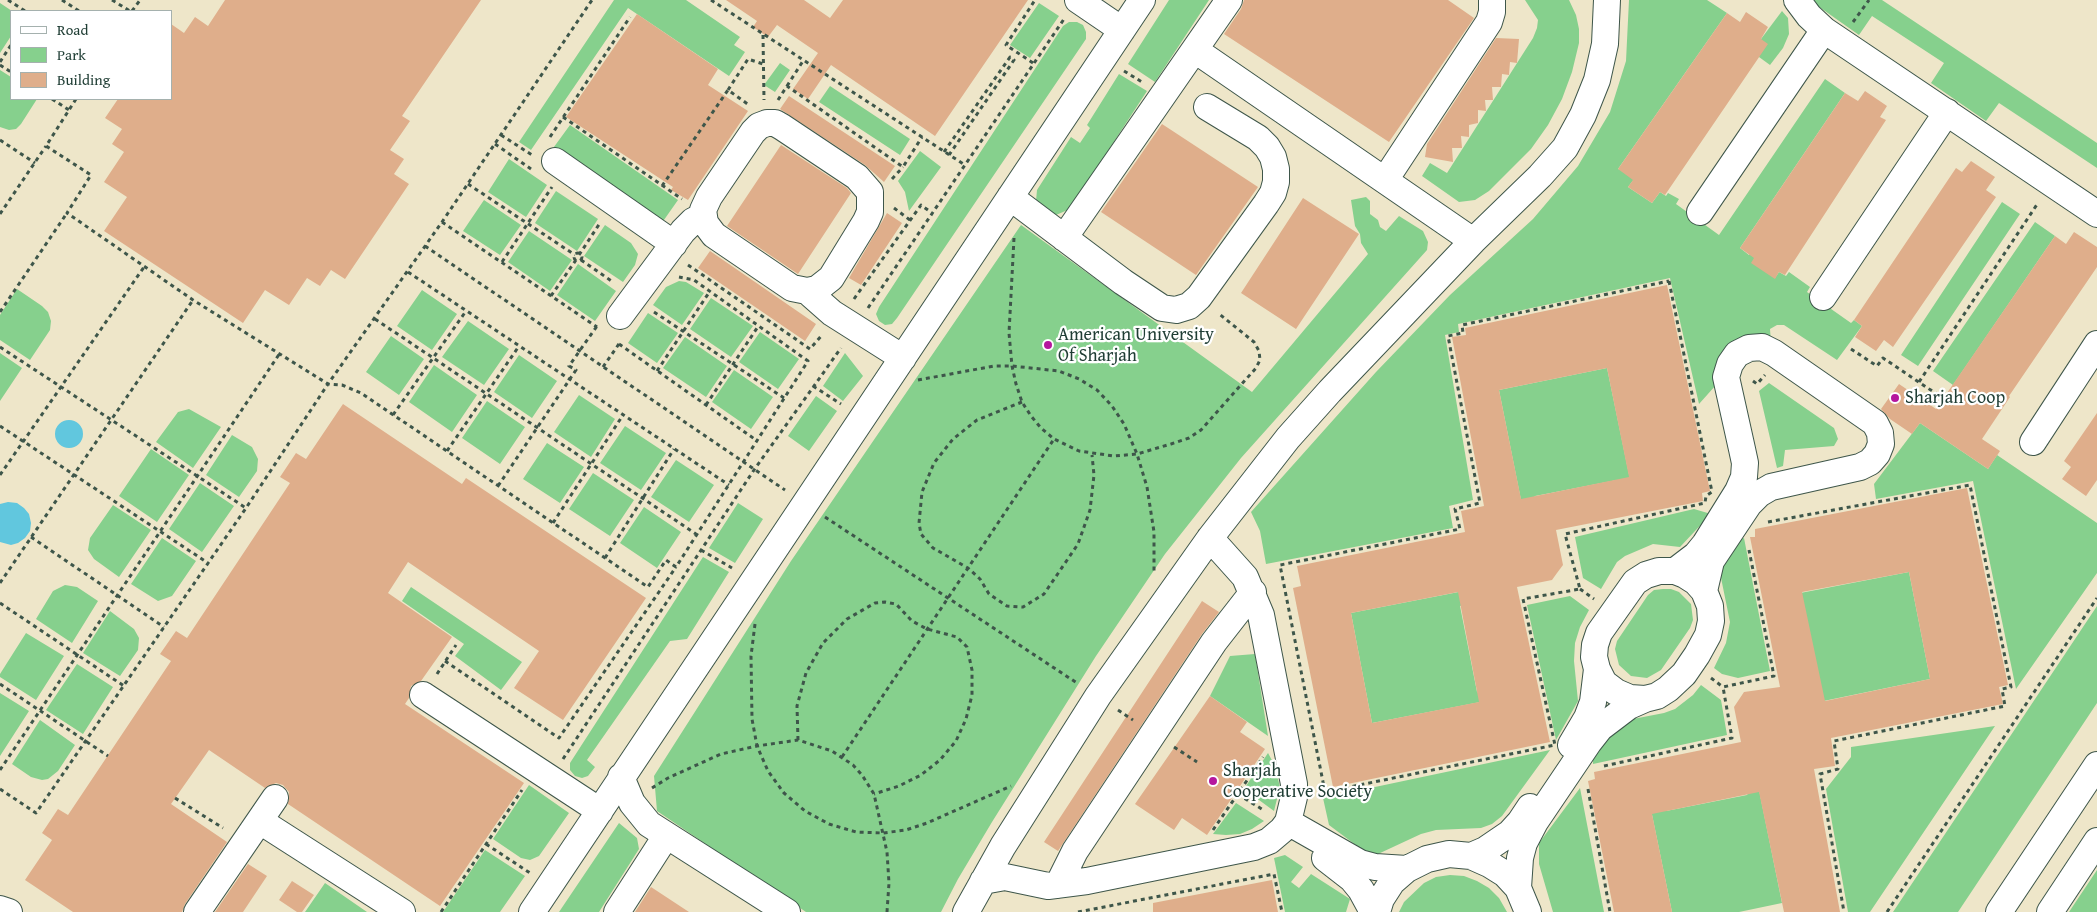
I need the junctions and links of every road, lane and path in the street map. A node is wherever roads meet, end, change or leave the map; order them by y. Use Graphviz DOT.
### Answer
graph roads {
  1 [pos="8,0"];
  2 [pos="62,0"];
  3 [pos="112,0"];
  4 [pos="140,0"];
  5 [pos="592,0"];
  6 [pos="711,0"];
  7 [pos="1035,0"];
  8 [pos="1142,0"];
  9 [pos="1229,0"];
  10 [pos="1492,0"];
  11 [pos="1797,0"];
  12 [pos="1605,2"];
  13 [pos="1072,8"];
  14 [pos="23,10"];
  15 [pos="77,10"];
  16 [pos="129,10"];
  17 [pos="132,10"];
  18 [pos="630,17"];
  19 [pos="1122,30"];
  20 [pos="1824,30"];
  21 [pos="763,35"];
  22 [pos="10,46"];
  23 [pos="1195,50"];
  24 [pos="1104,58"];
  25 [pos="803,61"];
  26 [pos="0,63"];
  27 [pos="1034,63"];
  28 [pos="763,64"];
  29 [pos="10,71"];
  30 [pos="787,86"];
  31 [pos="728,90"];
  32 [pos="1164,95"];
  33 [pos="54,100"];
  34 [pos="75,100"];
  35 [pos="1207,107"];
  36 [pos="69,110"];
  37 [pos="1947,112"];
  38 [pos="563,117"];
  39 [pos="766,120"];
  40 [pos="501,134"];
  41 [pos="922,137"];
  42 [pos="0,140"];
  43 [pos="495,144"];
  44 [pos="46,146"];
  45 [pos="944,152"];
  46 [pos="529,153"];
  47 [pos="949,155"];
  48 [pos="35,163"];
  49 [pos="965,165"];
  50 [pos="545,170"];
  51 [pos="1385,180"];
  52 [pos="468,184"];
  53 [pos="2051,184"];
  54 [pos="662,186"];
  55 [pos="1010,197"];
  56 [pos="1700,212"];
  57 [pos="66,213"];
  58 [pos="932,213"];
  59 [pos="0,214"];
  60 [pos="703,214"];
  61 [pos="2097,214"];
  62 [pos="604,219"];
  63 [pos="442,222"];
  64 [pos="528,223"];
  65 [pos="1014,236"];
  66 [pos="1064,238"];
  67 [pos="1473,241"];
  68 [pos="674,244"];
  69 [pos="425,246"];
  70 [pos="577,255"];
  71 [pos="576,260"];
  72 [pos="581,260"];
  73 [pos="502,262"];
  74 [pos="144,267"];
  75 [pos="408,272"];
  76 [pos="672,278"];
  77 [pos="615,284"];
  78 [pos="710,291"];
  79 [pos="807,291"];
  80 [pos="552,296"];
  81 [pos="1823,296"];
  82 [pos="1199,297"];
  83 [pos="193,300"];
  84 [pos="466,311"];
  85 [pos="0,312"];
  86 [pos="653,312"];
  87 [pos="375,319"];
  88 [pos="860,320"];
  89 [pos="611,325"];
  90 [pos="759,325"];
  91 [pos="825,330"];
  92 [pos="683,332"];
  93 [pos="619,344"];
  94 [pos="2097,344"];
  95 [pos="519,346"];
  96 [pos="0,347"];
  97 [pos="1851,350"];
  98 [pos="580,351"];
  99 [pos="280,353"];
  100 [pos="433,358"];
  101 [pos="903,358"];
  102 [pos="733,364"];
  103 [pos="1012,366"];
  104 [pos="603,367"];
  105 [pos="657,371"];
  106 [pos="569,379"];
  107 [pos="916,380"];
  108 [pos="1919,382"];
  109 [pos="328,384"];
  110 [pos="60,386"];
  111 [pos="813,386"];
  112 [pos="486,394"];
  113 [pos="784,398"];
  114 [pos="1022,402"];
  115 [pos="1950,403"];
  116 [pos="706,405"];
  117 [pos="623,415"];
  118 [pos="393,416"];
  119 [pos="863,418"];
  120 [pos="111,419"];
  121 [pos="0,426"];
  122 [pos="537,428"];
  123 [pos="1054,439"];
  124 [pos="756,440"];
  125 [pos="24,442"];
  126 [pos="2033,442"];
  127 [pos="674,449"];
  128 [pos="446,451"];
  129 [pos="1136,454"];
  130 [pos="1092,455"];
  131 [pos="742,462"];
  132 [pos="591,464"];
  133 [pos="754,470"];
  134 [pos="0,475"];
  135 [pos="74,475"];
  136 [pos="197,476"];
  137 [pos="728,485"];
  138 [pos="498,486"];
  139 [pos="1712,492"];
  140 [pos="642,499"];
  141 [pos="805,504"];
  142 [pos="246,508"];
  143 [pos="553,523"];
  144 [pos="1763,523"];
  145 [pos="160,531"];
  146 [pos="696,534"];
  147 [pos="31,537"];
  148 [pos="1210,538"];
  149 [pos="1749,546"];
  150 [pos="701,550"];
  151 [pos="605,558"];
  152 [pos="208,563"];
  153 [pos="676,567"];
  154 [pos="968,568"];
  155 [pos="1675,571"];
  156 [pos="1154,578"];
  157 [pos="754,581"];
  158 [pos="0,583"];
  159 [pos="1704,591"];
  160 [pos="1253,592"];
  161 [pos="117,595"];
  162 [pos="948,598"];
  163 [pos="2097,598"];
  164 [pos="0,603"];
  165 [pos="755,623"];
  166 [pos="1263,626"];
  167 [pos="164,627"];
  168 [pos="928,629"];
  169 [pos="1214,642"];
  170 [pos="456,645"];
  171 [pos="77,654"];
  172 [pos="446,661"];
  173 [pos="1597,669"];
  174 [pos="0,684"];
  175 [pos="124,686"];
  176 [pos="423,695"];
  177 [pos="1098,696"];
  178 [pos="1645,699"];
  179 [pos="40,711"];
  180 [pos="1283,727"];
  181 [pos="1154,734"];
  182 [pos="798,740"];
  183 [pos="85,742"];
  184 [pos="757,746"];
  185 [pos="108,756"];
  186 [pos="842,757"];
  187 [pos="562,762"];
  188 [pos="1197,762"];
  189 [pos="2097,765"];
  190 [pos="1603,766"];
  191 [pos="0,770"];
  192 [pos="621,777"];
  193 [pos="1586,780"];
  194 [pos="524,786"];
  195 [pos="1012,786"];
  196 [pos="0,789"];
  197 [pos="1231,790"];
  198 [pos="874,794"];
  199 [pos="1238,794"];
  200 [pos="175,798"];
  201 [pos="275,798"];
  202 [pos="600,811"];
  203 [pos="260,821"];
  204 [pos="1283,828"];
  205 [pos="883,834"];
  206 [pos="666,836"];
  207 [pos="1087,836"];
  208 [pos="2097,841"];
  209 [pos="245,842"];
  210 [pos="486,844"];
  211 [pos="1471,856"];
  212 [pos="1194,860"];
  213 [pos="1407,869"];
  214 [pos="983,881"];
  215 [pos="1087,881"];
  216 [pos="1058,885"];
  217 [pos="550,886"];
  218 [pos="1518,888"];
  219 [pos="0,909"];
  220 [pos="8,912"];
  221 [pos="197,912"];
  222 [pos="402,912"];
  223 [pos="441,912"];
  224 [pos="532,912"];
  225 [pos="617,912"];
  226 [pos="787,912"];
  227 [pos="887,912"];
  228 [pos="966,912"];
  229 [pos="1078,912"];
  230 [pos="1282,912"];
  231 [pos="1373,912"];
  232 [pos="1377,912"];
  233 [pos="1528,912"];
  234 [pos="1610,912"];
  235 [pos="1844,912"];
  236 [pos="1887,912"];
  237 [pos="1999,912"];
  238 [pos="2050,912"];
  1 -- 14 [label="path"];
  2 -- 15 [label="path"];
  3 -- 16 [label="path"];
  4 -- 17 [label="path"];
  5 -- 40 [label="path"];
  6 -- 21 [label="path"];
  7 -- 27 [label="path"];
  8 -- 19 [label="street"];
  9 -- 23 [label="street"];
  10 -- 51 [label="street"];
  11 -- 20 [label="street"];
  12 -- 67 [label="street"];
  13 -- 19 [label="street"];
  13 -- 27 [label="path"];
  18 -- 38 [label="path"];
  19 -- 24 [label="street"];
  20 -- 37 [label="street"];
  20 -- 56 [label="street"];
  21 -- 25 [label="path"];
  21 -- 28 [label="path"];
  22 -- 26 [label="path"];
  23 -- 32 [label="street"];
  23 -- 51 [label="street"];
  24 -- 32 [label="path"];
  24 -- 55 [label="street"];
  25 -- 30 [label="path"];
  25 -- 41 [label="path"];
  26 -- 29 [label="path"];
  27 -- 49 [label="path"];
  28 -- 31 [label="path"];
  28 -- 39 [label="path"];
  30 -- 39 [label="path"];
  30 -- 41 [label="path"];
  31 -- 39 [label="path"];
  31 -- 54 [label="path"];
  32 -- 66 [label="street"];
  33 -- 36 [label="path"];
  34 -- 36 [label="path"];
  35 -- 82 [label="street"];
  36 -- 44 [label="path"];
  37 -- 53 [label="street"];
  37 -- 81 [label="street"];
  38 -- 50 [label="path"];
  38 -- 54 [label="path"];
  39 -- 60 [label="street"];
  39 -- 79 [label="street"];
  40 -- 43 [label="path"];
  40 -- 46 [label="path"];
  41 -- 45 [label="path"];
  42 -- 48 [label="path"];
  43 -- 50 [label="path"];
  43 -- 52 [label="path"];
  44 -- 48 [label="path"];
  44 -- 57 [label="path"];
  45 -- 47 [label="path"];
  45 -- 47 [label="path"];
  47 -- 49 [label="path"];
  48 -- 59 [label="path"];
  49 -- 58 [label="path"];
  50 -- 64 [label="path"];
  50 -- 68 [label="street"];
  51 -- 67 [label="street"];
  52 -- 63 [label="path"];
  52 -- 64 [label="path"];
  53 -- 61 [label="street"];
  53 -- 108 [label="path"];
  54 -- 60 [label="path"];
  55 -- 66 [label="street"];
  55 -- 101 [label="street"];
  57 -- 74 [label="path"];
  57 -- 85 [label="path"];
  58 -- 88 [label="path"];
  58 -- 88 [label="path"];
  60 -- 68 [label="street"];
  60 -- 79 [label="street"];
  62 -- 70 [label="path"];
  63 -- 69 [label="path"];
  63 -- 73 [label="path"];
  64 -- 70 [label="path"];
  64 -- 73 [label="path"];
  65 -- 103 [label="path"];
  66 -- 82 [label="street"];
  67 -- 148 [label="street"];
  68 -- 89 [label="street"];
  68 -- 91 [label="path"];
  69 -- 75 [label="path"];
  69 -- 98 [label="path"];
  70 -- 71 [label="path"];
  70 -- 72 [label="path"];
  71 -- 72 [label="path"];
  71 -- 80 [label="path"];
  72 -- 77 [label="path"];
  73 -- 80 [label="path"];
  74 -- 83 [label="path"];
  74 -- 110 [label="path"];
  75 -- 84 [label="path"];
  75 -- 87 [label="path"];
  76 -- 78 [label="path"];
  78 -- 90 [label="path"];
  78 -- 92 [label="path"];
  79 -- 88 [label="street"];
  80 -- 89 [label="path"];
  82 -- 129 [label="path"];
  83 -- 99 [label="path"];
  83 -- 120 [label="path"];
  84 -- 95 [label="path"];
  84 -- 100 [label="path"];
  86 -- 92 [label="path"];
  87 -- 100 [label="path"];
  87 -- 109 [label="path"];
  88 -- 101 [label="street"];
  88 -- 111 [label="path"];
  89 -- 93 [label="path"];
  89 -- 98 [label="path"];
  90 -- 102 [label="path"];
  90 -- 113 [label="path"];
  92 -- 102 [label="path"];
  92 -- 105 [label="path"];
  93 -- 104 [label="path"];
  93 -- 105 [label="path"];
  94 -- 126 [label="street"];
  95 -- 106 [label="path"];
  95 -- 112 [label="path"];
  96 -- 110 [label="path"];
  97 -- 108 [label="path"];
  98 -- 104 [label="path"];
  98 -- 106 [label="path"];
  99 -- 109 [label="path"];
  99 -- 136 [label="path"];
  100 -- 112 [label="path"];
  100 -- 118 [label="path"];
  101 -- 119 [label="street"];
  102 -- 113 [label="path"];
  102 -- 116 [label="path"];
  103 -- 107 [label="path"];
  103 -- 114 [label="path"];
  103 -- 129 [label="path"];
  104 -- 131 [label="path"];
  105 -- 116 [label="path"];
  106 -- 117 [label="path"];
  106 -- 122 [label="path"];
  108 -- 115 [label="path"];
  109 -- 118 [label="path"];
  109 -- 142 [label="path"];
  110 -- 120 [label="path"];
  110 -- 125 [label="path"];
  111 -- 119 [label="path"];
  111 -- 133 [label="path"];
  112 -- 122 [label="path"];
  112 -- 128 [label="path"];
  113 -- 124 [label="path"];
  114 -- 123 [label="path"];
  114 -- 154 [label="path"];
  116 -- 124 [label="path"];
  117 -- 127 [label="path"];
  117 -- 132 [label="path"];
  118 -- 128 [label="path"];
  119 -- 141 [label="street"];
  120 -- 135 [label="path"];
  120 -- 136 [label="path"];
  121 -- 125 [label="path"];
  122 -- 132 [label="path"];
  122 -- 138 [label="path"];
  123 -- 130 [label="path"];
  123 -- 154 [label="path"];
  124 -- 131 [label="path"];
  125 -- 134 [label="path"];
  125 -- 135 [label="path"];
  127 -- 137 [label="path"];
  127 -- 140 [label="path"];
  128 -- 138 [label="path"];
  129 -- 130 [label="path"];
  129 -- 156 [label="path"];
  130 -- 154 [label="path"];
  131 -- 133 [label="path"];
  131 -- 137 [label="path"];
  132 -- 140 [label="path"];
  132 -- 143 [label="path"];
  133 -- 141 [label="path"];
  133 -- 150 [label="path"];
  135 -- 145 [label="path"];
  135 -- 147 [label="path"];
  136 -- 142 [label="path"];
  136 -- 145 [label="path"];
  137 -- 146 [label="path"];
  138 -- 143 [label="path"];
  139 -- 139 [label="path"];
  140 -- 146 [label="path"];
  140 -- 151 [label="path"];
  141 -- 157 [label="street"];
  141 -- 162 [label="path"];
  142 -- 152 [label="path"];
  143 -- 151 [label="path"];
  144 -- 235 [label="path"];
  145 -- 152 [label="path"];
  145 -- 161 [label="path"];
  146 -- 153 [label="path"];
  147 -- 158 [label="path"];
  147 -- 161 [label="path"];
  148 -- 160 [label="street"];
  148 -- 177 [label="street"];
  149 -- 190 [label="path"];
  150 -- 157 [label="path"];
  150 -- 187 [label="path"];
  151 -- 153 [label="path"];
  152 -- 167 [label="path"];
  153 -- 172 [label="path"];
  154 -- 162 [label="path"];
  155 -- 159 [label="street"];
  155 -- 159 [label="street"];
  155 -- 173 [label="street"];
  157 -- 192 [label="street"];
  159 -- 178 [label="street"];
  160 -- 166 [label="street"];
  160 -- 169 [label="street"];
  161 -- 167 [label="path"];
  161 -- 171 [label="path"];
  162 -- 168 [label="path"];
  162 -- 177 [label="path"];
  163 -- 236 [label="path"];
  164 -- 171 [label="path"];
  165 -- 184 [label="path"];
  166 -- 169 [label="street"];
  166 -- 180 [label="street"];
  167 -- 175 [label="path"];
  168 -- 182 [label="path"];
  168 -- 186 [label="path"];
  168 -- 198 [label="path"];
  169 -- 181 [label="street"];
  170 -- 172 [label="path"];
  171 -- 175 [label="path"];
  171 -- 179 [label="path"];
  172 -- 176 [label="path"];
  173 -- 178 [label="street"];
  173 -- 211 [label="street"];
  174 -- 179 [label="path"];
  175 -- 183 [label="path"];
  176 -- 202 [label="street"];
  177 -- 181 [label="path"];
  177 -- 214 [label="street"];
  178 -- 218 [label="street"];
  179 -- 183 [label="path"];
  179 -- 191 [label="path"];
  180 -- 199 [label="path"];
  180 -- 204 [label="street"];
  181 -- 188 [label="path"];
  181 -- 207 [label="street"];
  182 -- 184 [label="path"];
  182 -- 186 [label="path"];
  183 -- 185 [label="path"];
  183 -- 196 [label="path"];
  184 -- 205 [label="path"];
  186 -- 198 [label="path"];
  189 -- 237 [label="street"];
  192 -- 202 [label="street"];
  192 -- 206 [label="street"];
  193 -- 234 [label="path"];
  194 -- 210 [label="path"];
  195 -- 205 [label="path"];
  197 -- 199 [label="path"];
  198 -- 205 [label="path"];
  199 -- 204 [label="path"];
  199 -- 212 [label="path"];
  200 -- 209 [label="path"];
  201 -- 203 [label="street"];
  202 -- 217 [label="street"];
  203 -- 209 [label="street"];
  203 -- 222 [label="street"];
  204 -- 212 [label="street"];
  204 -- 213 [label="street"];
  204 -- 231 [label="street"];
  205 -- 227 [label="path"];
  206 -- 225 [label="street"];
  206 -- 226 [label="street"];
  207 -- 215 [label="street"];
  207 -- 216 [label="street"];
  208 -- 238 [label="street"];
  209 -- 221 [label="street"];
  210 -- 217 [label="path"];
  210 -- 223 [label="path"];
  211 -- 213 [label="street"];
  211 -- 218 [label="street"];
  212 -- 215 [label="street"];
  213 -- 232 [label="street"];
  214 -- 216 [label="street"];
  214 -- 228 [label="street"];
  215 -- 216 [label="street"];
  217 -- 224 [label="street"];
  218 -- 233 [label="street"];
  219 -- 220 [label="street"];
  229 -- 230 [label="path"];
}
